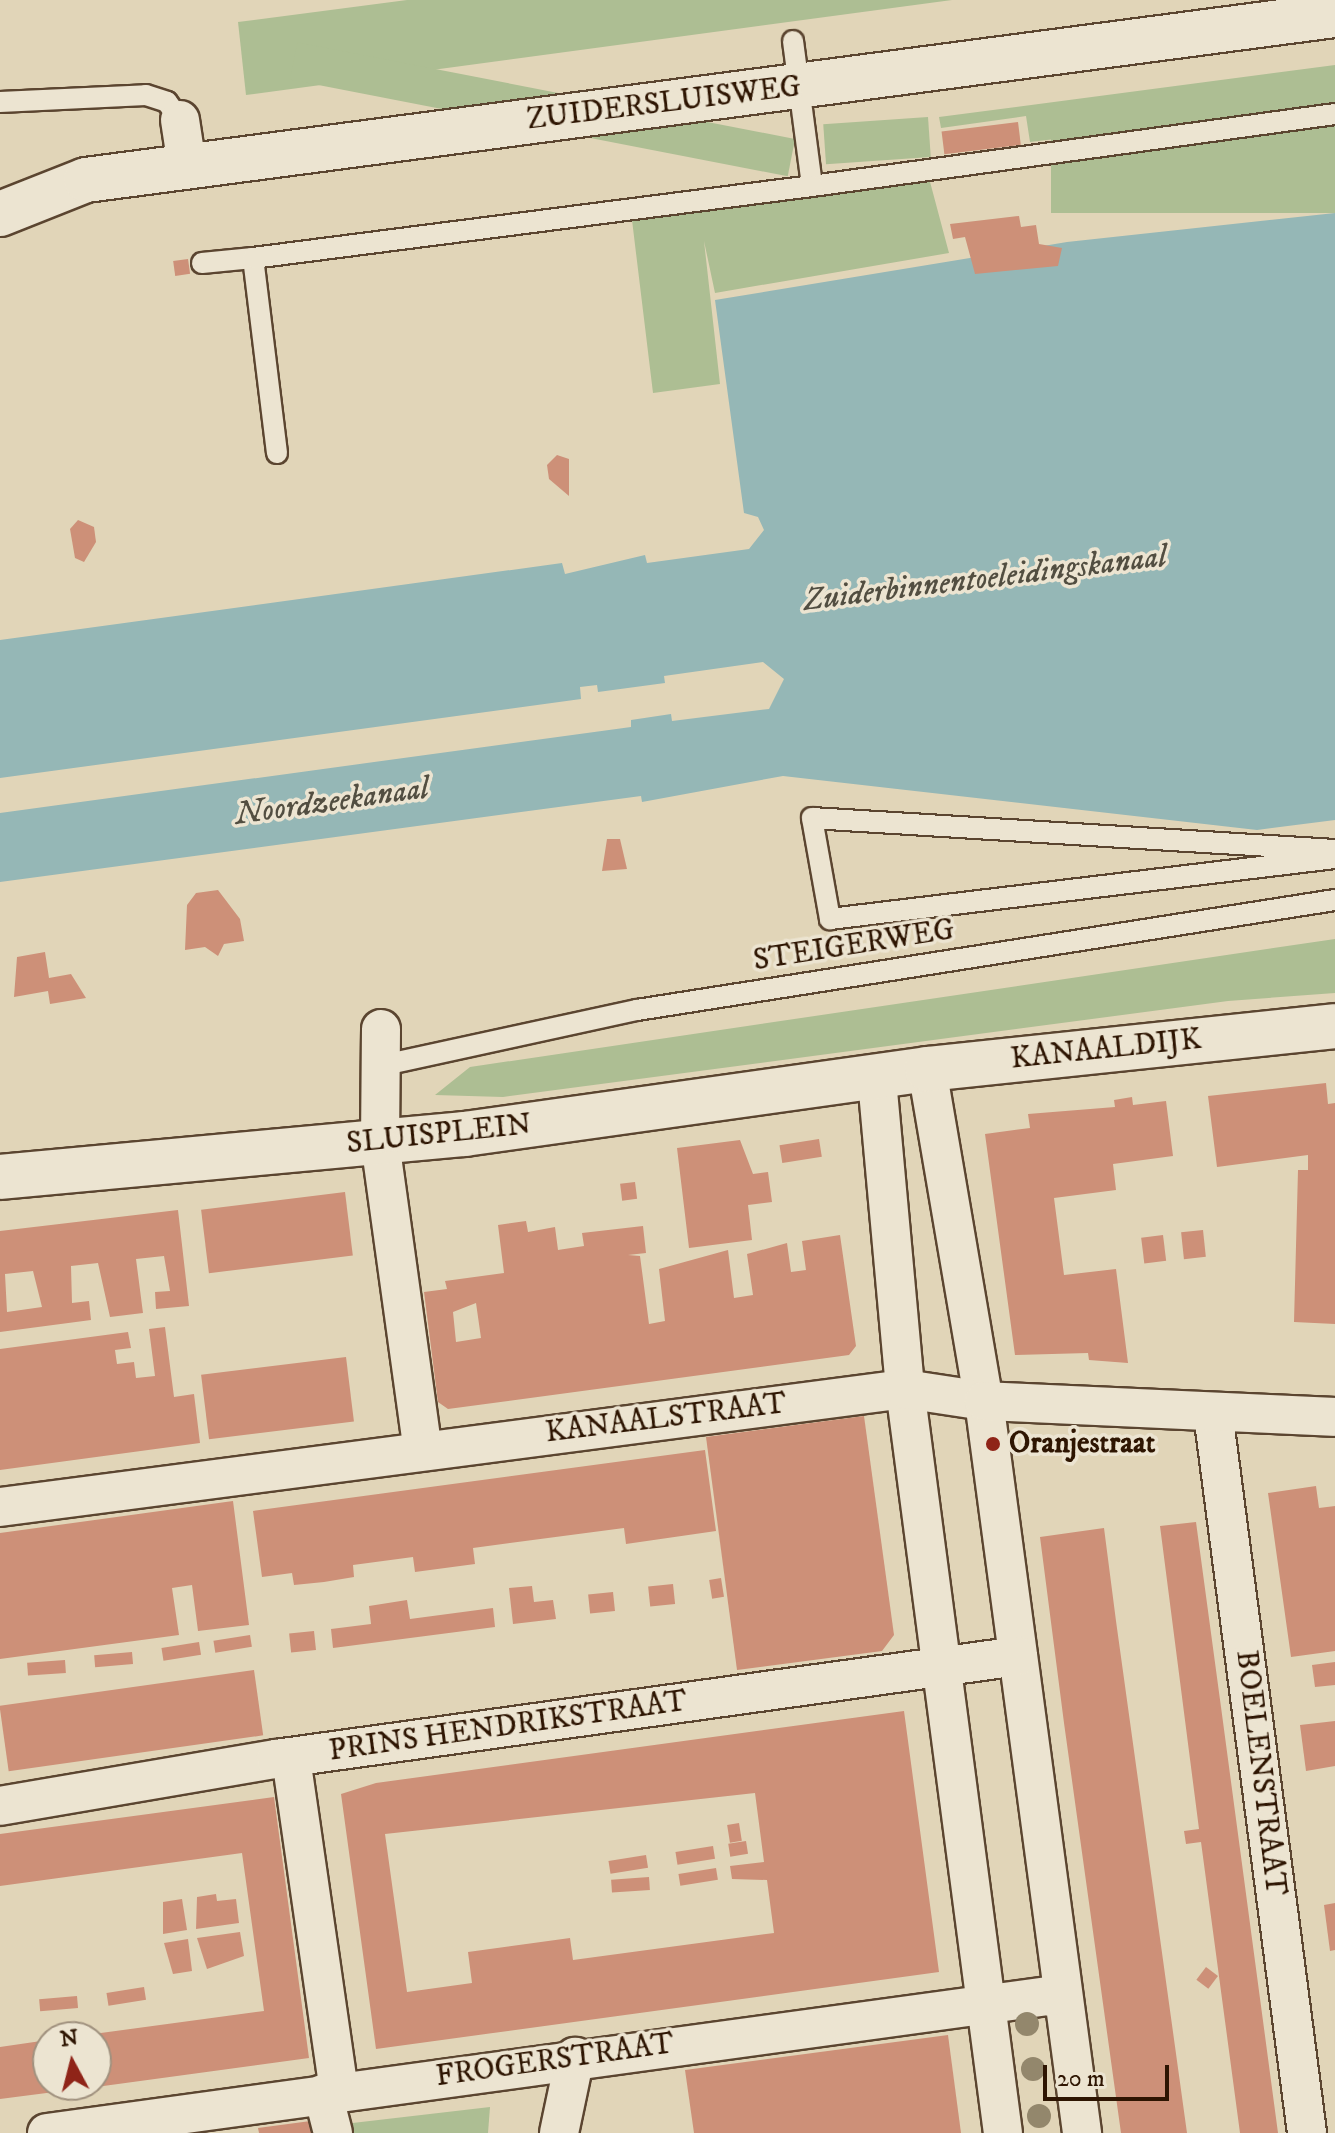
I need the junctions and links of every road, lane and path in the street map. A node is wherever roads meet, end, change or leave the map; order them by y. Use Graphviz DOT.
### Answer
graph roads {
  1 [pos="1335,15"];
  2 [pos="793,41"];
  3 [pos="799,88"];
  4 [pos="0,102"];
  5 [pos="1335,114"];
  6 [pos="180,120"];
  7 [pos="187,166"];
  8 [pos="812,186"];
  9 [pos="0,214"];
  10 [pos="253,258"];
  11 [pos="202,263"];
  12 [pos="277,453"];
  13 [pos="1335,850"];
  14 [pos="1335,858"];
  15 [pos="1335,900"];
  16 [pos="1335,1026"];
  17 [pos="383,1047"];
  18 [pos="927,1069"];
  19 [pos="877,1080"];
  20 [pos="380,1142"];
  21 [pos="0,1177"];
  22 [pos="905,1389"];
  23 [pos="984,1401"];
  24 [pos="1213,1413"];
  25 [pos="1335,1417"];
  26 [pos="423,1450"];
  27 [pos="0,1507"];
  28 [pos="1018,1656"];
  29 [pos="941,1666"];
  30 [pos="291,1758"];
  31 [pos="0,1806"];
  32 [pos="1063,1994"];
  33 [pos="985,2004"];
  34 [pos="575,2057"];
  35 [pos="331,2093"];
  36 [pos="47,2133"];
  37 [pos="333,2133"];
  38 [pos="559,2133"];
  39 [pos="1003,2133"];
  40 [pos="1082,2133"];
  41 [pos="1307,2133"];
  1 -- 3 [label="street, ZUIDERSLUISWEG"];
  2 -- 3 [label="lane"];
  3 -- 7 [label="street, ZUIDERSLUISWEG"];
  3 -- 8 [label="lane"];
  4 -- 6 [label="lane"];
  5 -- 8 [label="lane"];
  6 -- 7 [label="street"];
  7 -- 9 [label="street, ZUIDERSLUISWEG"];
  8 -- 10 [label="lane"];
  10 -- 11 [label="lane"];
  10 -- 12 [label="lane"];
  13 -- 14 [label="lane"];
  15 -- 17 [label="lane, STEIGERWEG"];
  16 -- 18 [label="street, KANAALDIJK"];
  17 -- 20 [label="street"];
  18 -- 19 [label="street, KANAALDIJK"];
  18 -- 23 [label="street"];
  19 -- 20 [label="street, SLUISPLEIN"];
  19 -- 22 [label="street"];
  20 -- 21 [label="street, SLUISPLEIN"];
  20 -- 26 [label="street"];
  22 -- 23 [label="street, KANAALSTRAAT"];
  22 -- 26 [label="street, KANAALSTRAAT"];
  22 -- 29 [label="street"];
  23 -- 24 [label="street, KANAALSTRAAT"];
  23 -- 28 [label="street"];
  24 -- 25 [label="street, KANAALSTRAAT"];
  24 -- 41 [label="street, BOELENSTRAAT"];
  26 -- 27 [label="street, KANAALSTRAAT"];
  28 -- 29 [label="street, PRINS HENDRIKSTRAAT"];
  28 -- 32 [label="street"];
  29 -- 30 [label="street, PRINS HENDRIKSTRAAT"];
  29 -- 33 [label="street"];
  30 -- 31 [label="street, PRINS HENDRIKSTRAAT"];
  30 -- 35 [label="street"];
  32 -- 33 [label="street, FROGERSTRAAT"];
  32 -- 40 [label="street"];
  33 -- 34 [label="street, FROGERSTRAAT"];
  33 -- 39 [label="street"];
  34 -- 35 [label="street, FROGERSTRAAT"];
  34 -- 38 [label="street"];
  35 -- 36 [label="street, FROGERSTRAAT"];
  35 -- 37 [label="street"];
}
